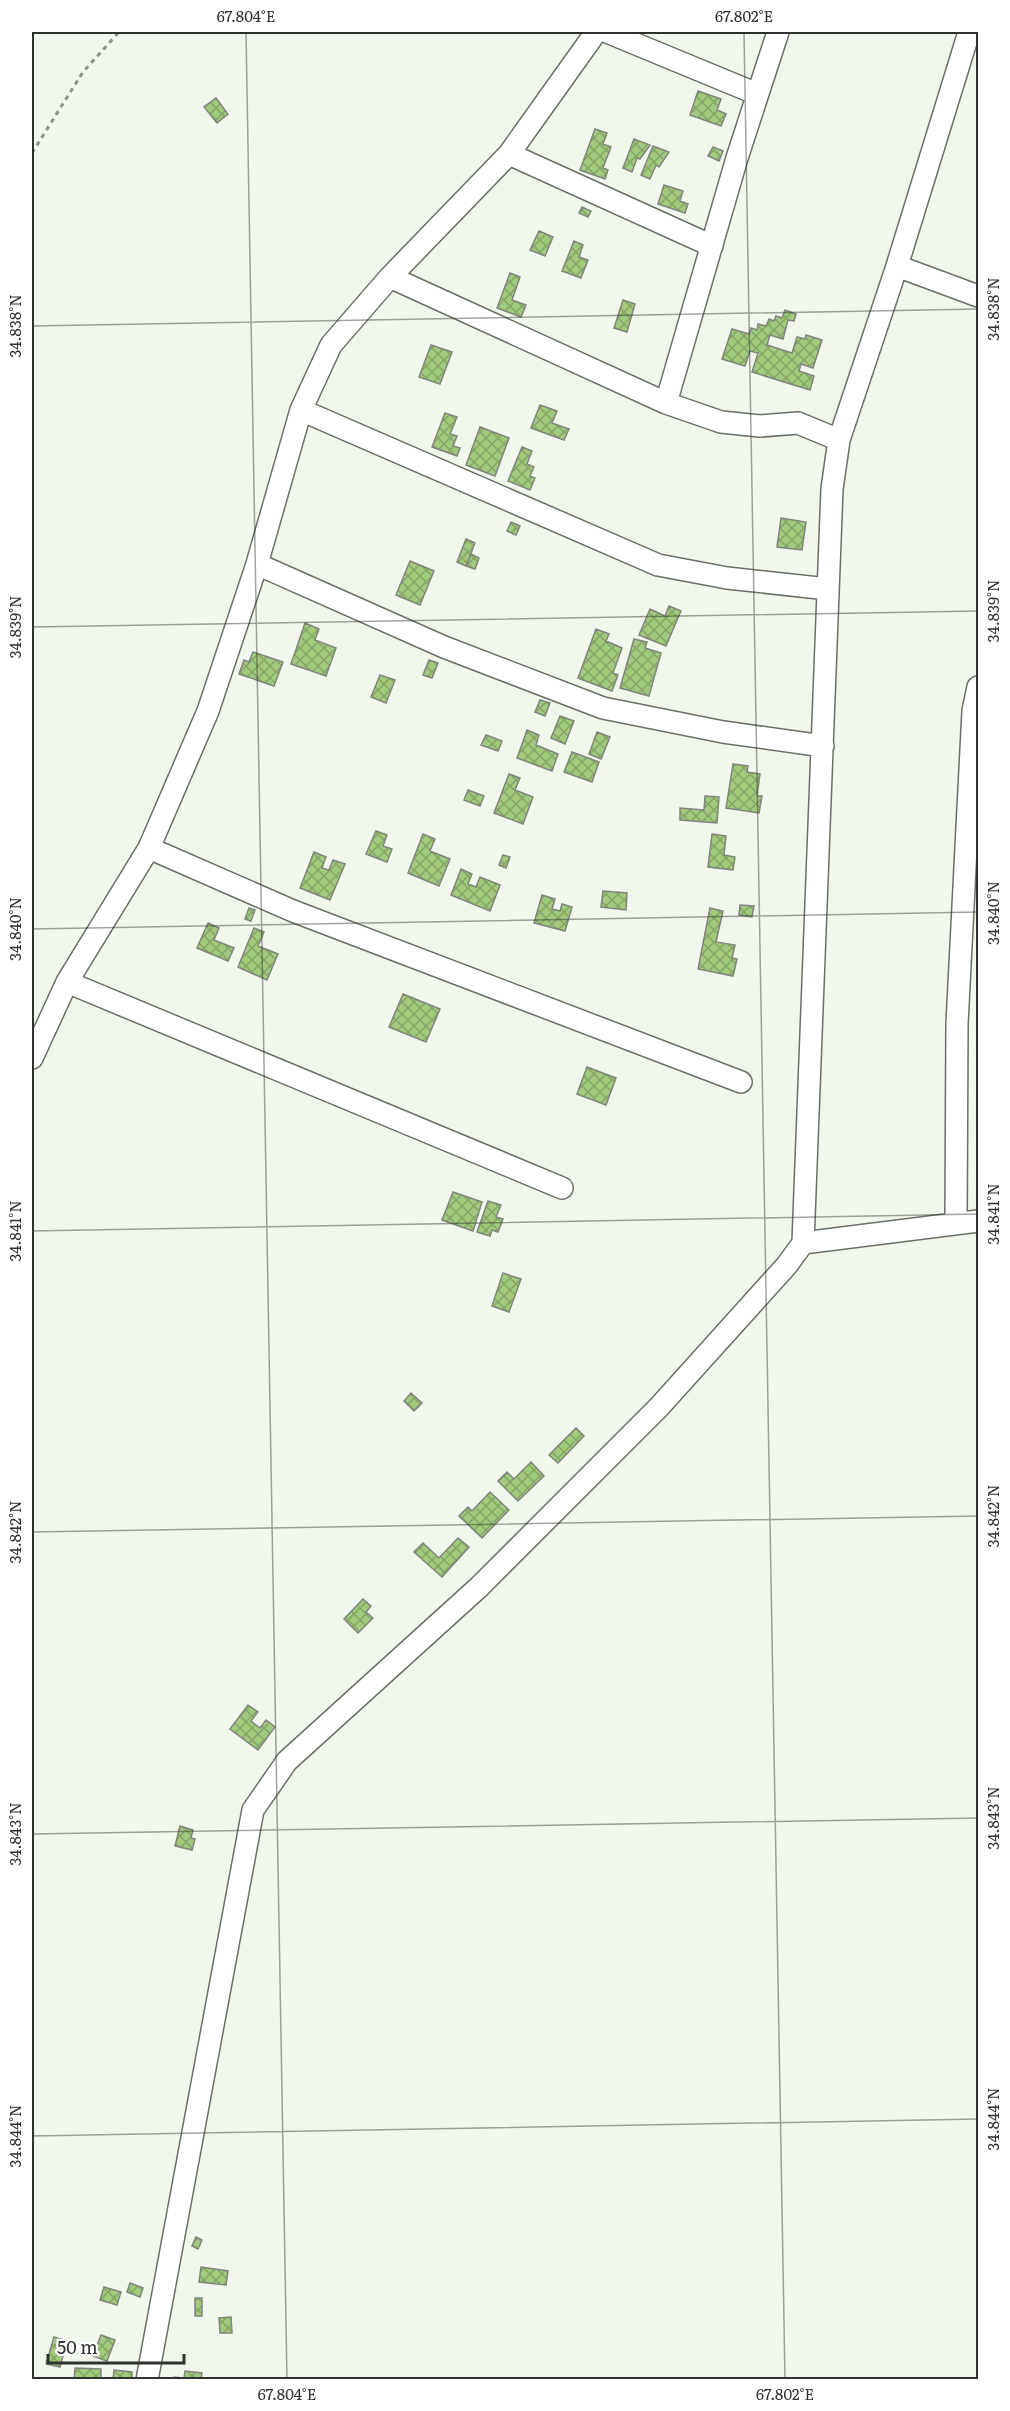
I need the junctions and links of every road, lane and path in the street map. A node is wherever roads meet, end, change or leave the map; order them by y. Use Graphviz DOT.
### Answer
graph roads {
  1 [pos="119,32"];
  2 [pos="596,32"];
  3 [pos="607,32"];
  4 [pos="778,32"];
  5 [pos="969,32"];
  6 [pos="757,94"];
  7 [pos="32,153"];
  8 [pos="509,154"];
  9 [pos="712,246"];
  10 [pos="897,266"];
  11 [pos="390,278"];
  12 [pos="978,296"];
  13 [pos="666,403"];
  14 [pos="300,410"];
  15 [pos="839,440"];
  16 [pos="257,564"];
  17 [pos="828,589"];
  18 [pos="978,687"];
  19 [pos="824,746"];
  20 [pos="149,848"];
  21 [pos="67,982"];
  22 [pos="32,1058"];
  23 [pos="741,1082"];
  24 [pos="562,1188"];
  25 [pos="956,1221"];
  26 [pos="978,1221"];
  27 [pos="803,1243"];
  28 [pos="147,2379"];
  1 -- 7 [label="path"];
  2 -- 8 [label="street"];
  3 -- 6 [label="street"];
  4 -- 6 [label="street"];
  5 -- 10 [label="street"];
  6 -- 9 [label="street"];
  8 -- 9 [label="street"];
  8 -- 11 [label="street"];
  9 -- 13 [label="street"];
  10 -- 12 [label="street"];
  10 -- 15 [label="street"];
  11 -- 13 [label="street"];
  11 -- 14 [label="street"];
  13 -- 15 [label="street"];
  14 -- 16 [label="street"];
  14 -- 17 [label="street"];
  15 -- 17 [label="street"];
  16 -- 19 [label="street"];
  16 -- 20 [label="street"];
  17 -- 19 [label="street"];
  18 -- 25 [label="street"];
  19 -- 27 [label="street"];
  20 -- 21 [label="street"];
  20 -- 23 [label="street"];
  21 -- 22 [label="street"];
  21 -- 24 [label="street"];
  25 -- 26 [label="street"];
  25 -- 27 [label="street"];
  27 -- 28 [label="street"];
}
